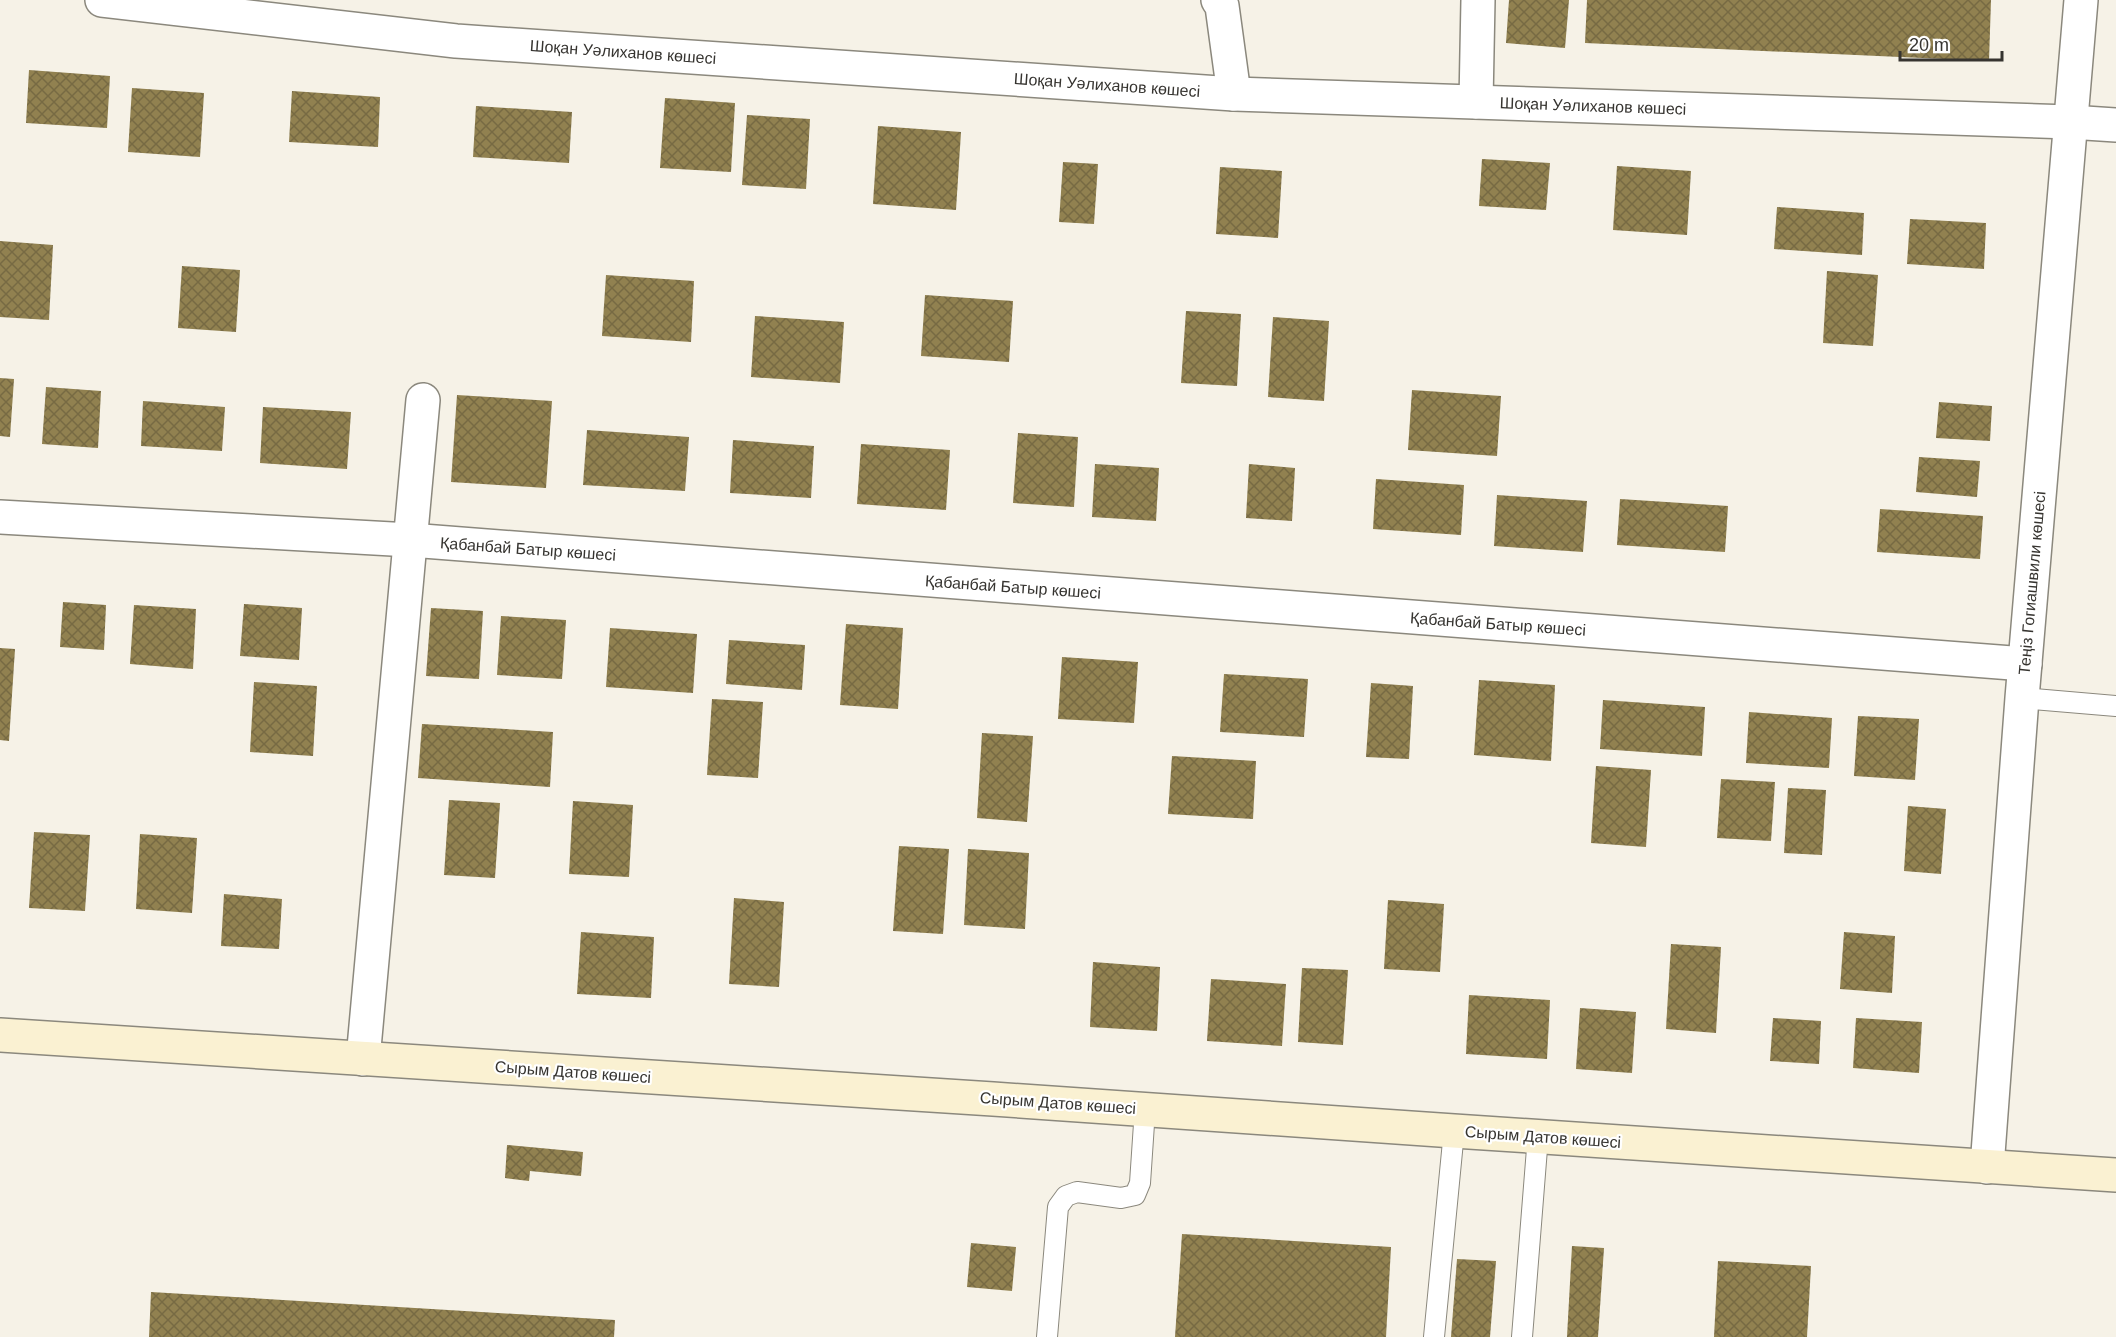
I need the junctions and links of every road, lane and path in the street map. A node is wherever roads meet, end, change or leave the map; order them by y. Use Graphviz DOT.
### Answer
graph roads {
  1 [pos="102,0"];
  2 [pos="1218,0"];
  3 [pos="1478,0"];
  4 [pos="2081,0"];
  5 [pos="1234,94"];
  6 [pos="1476,102"];
  7 [pos="2070,122"];
  8 [pos="2116,125"];
  9 [pos="423,400"];
  10 [pos="0,517"];
  11 [pos="410,540"];
  12 [pos="2025,664"];
  13 [pos="2022,698"];
  14 [pos="2116,706"];
  15 [pos="0,1035"];
  16 [pos="363,1059"];
  17 [pos="1145,1109"];
  18 [pos="1454,1131"];
  19 [pos="1538,1136"];
  20 [pos="1987,1167"];
  21 [pos="2116,1174"];
  22 [pos="1047,1337"];
  23 [pos="1434,1337"];
  24 [pos="1522,1337"];
  1 -- 5 [label="street, Шоқан Уәлиханов көшесі"];
  2 -- 5 [label="street"];
  3 -- 6 [label="street"];
  4 -- 7 [label="street, Теңіз Гогиашвили көшесі"];
  5 -- 6 [label="street, Шоқан Уәлиханов көшесі"];
  6 -- 7 [label="street, Шоқан Уәлиханов көшесі"];
  7 -- 8 [label="street, Шоқан Уәлиханов көшесі"];
  7 -- 12 [label="street, Теңіз Гогиашвили көшесі"];
  9 -- 11 [label="street"];
  10 -- 11 [label="street, Қабанбай Батыр көшесі"];
  11 -- 12 [label="street, Қабанбай Батыр көшесі"];
  11 -- 16 [label="street"];
  12 -- 13 [label="street, Теңіз Гогиашвили көшесі"];
  13 -- 14 [label="lane"];
  13 -- 20 [label="street, Теңіз Гогиашвили көшесі"];
  15 -- 16 [label="main road, Сырым Датов көшесі"];
  16 -- 17 [label="main road, Сырым Датов көшесі"];
  17 -- 18 [label="main road, Сырым Датов көшесі"];
  17 -- 22 [label="lane"];
  18 -- 19 [label="main road, Сырым Датов көшесі"];
  18 -- 23 [label="lane"];
  19 -- 20 [label="main road, Сырым Датов көшесі"];
  19 -- 24 [label="lane"];
  20 -- 21 [label="main road, Сырым Датов көшесі"];
}
